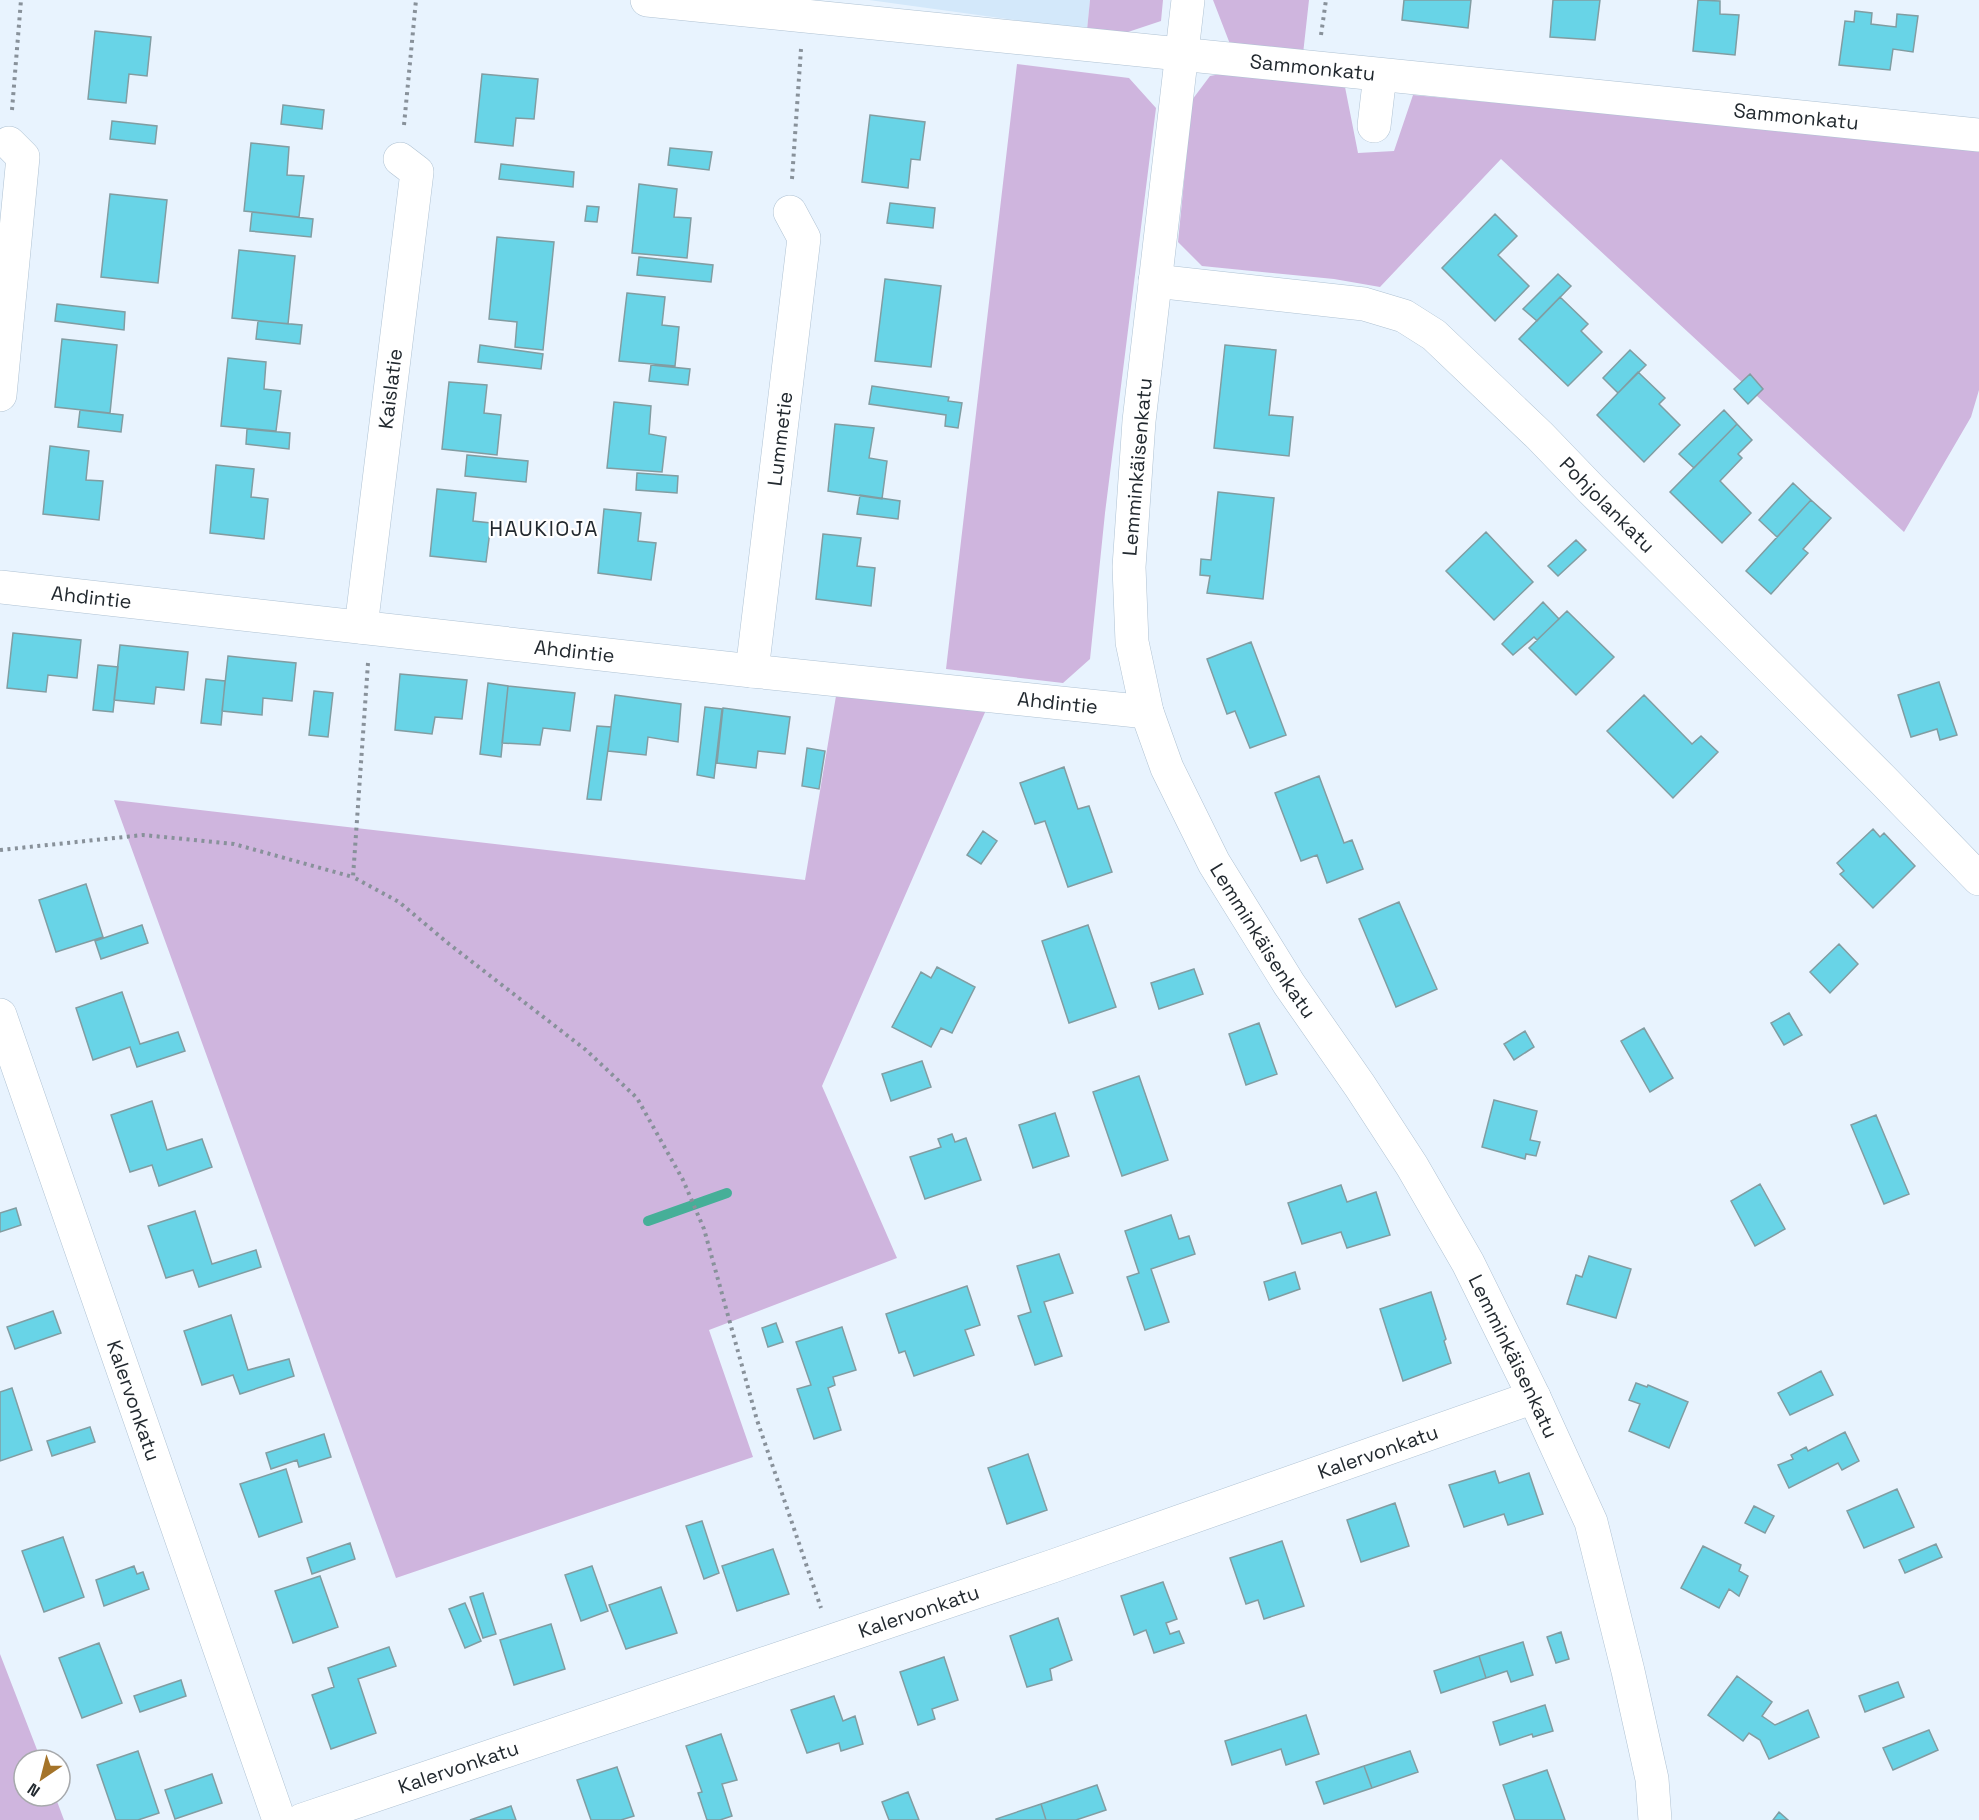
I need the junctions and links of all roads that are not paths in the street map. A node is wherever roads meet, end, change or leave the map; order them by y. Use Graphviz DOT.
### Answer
graph roads {
  1 [pos="647,0"];
  2 [pos="1188,0"];
  3 [pos="1181,53"];
  4 [pos="1380,75"];
  5 [pos="1374,126"];
  6 [pos="1979,135"];
  7 [pos="9,143"];
  8 [pos="400,159"];
  9 [pos="790,212"];
  10 [pos="1155,281"];
  11 [pos="0,394"];
  12 [pos="0,587"];
  13 [pos="361,627"];
  14 [pos="752,671"];
  15 [pos="1147,712"];
  16 [pos="1979,879"];
  17 [pos="0,1015"];
  18 [pos="1534,1397"];
  19 [pos="279,1820"];
  20 [pos="302,1820"];
  21 [pos="1655,1820"];
  1 -- 3 [label="street, Sammonkatu"];
  2 -- 3 [label="street, Lemminkäisenkatu"];
  3 -- 4 [label="street, Sammonkatu"];
  3 -- 10 [label="street, Lemminkäisenkatu"];
  4 -- 5 [label="street"];
  4 -- 6 [label="street, Sammonkatu"];
  7 -- 11 [label="street"];
  8 -- 13 [label="street, Kaislatie"];
  9 -- 14 [label="street, Lummetie"];
  10 -- 15 [label="street, Lemminkäisenkatu"];
  10 -- 16 [label="street, Pohjolankatu"];
  12 -- 13 [label="street, Ahdintie"];
  13 -- 14 [label="street, Ahdintie"];
  14 -- 15 [label="street, Ahdintie"];
  15 -- 18 [label="street, Lemminkäisenkatu"];
  17 -- 19 [label="street, Kalervonkatu"];
  18 -- 20 [label="street, Kalervonkatu"];
  18 -- 21 [label="street, Lemminkäisenkatu"];
}
